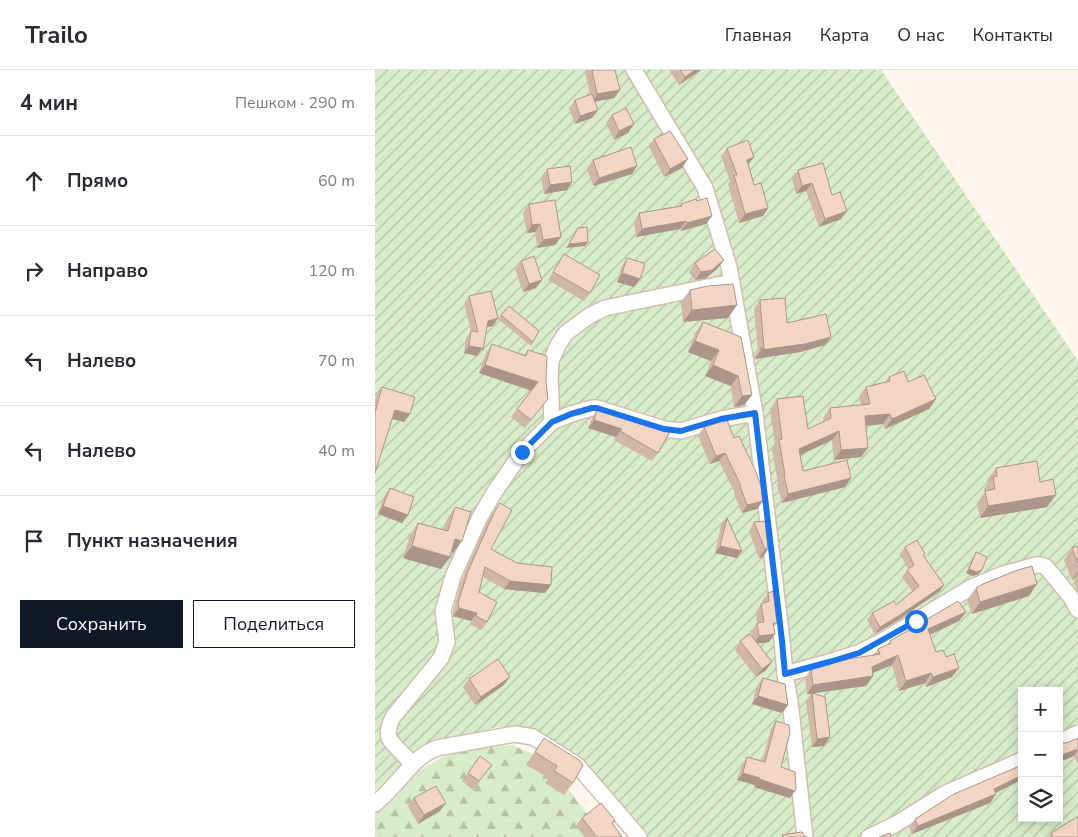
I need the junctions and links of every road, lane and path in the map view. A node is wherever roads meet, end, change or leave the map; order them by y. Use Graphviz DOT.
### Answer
graph roads {
  1 [pos="634,70"];
  2 [pos="732,282"];
  3 [pos="755,413"];
  4 [pos="552,422"];
  5 [pos="1078,610"];
  6 [pos="785,674"];
  7 [pos="1078,733"];
  8 [pos="1063,740"];
  9 [pos="1018,762"];
  10 [pos="412,763"];
  11 [pos="375,804"];
  12 [pos="375,825"];
  13 [pos="383,837"];
  14 [pos="639,837"];
  15 [pos="805,837"];
  16 [pos="869,837"];
  1 -- 2 [label="street"];
  2 -- 3 [label="street"];
  2 -- 4 [label="street"];
  3 -- 4 [label="street"];
  3 -- 6 [label="street"];
  4 -- 10 [label="street"];
  5 -- 6 [label="street"];
  6 -- 15 [label="street"];
  7 -- 8 [label="street"];
  9 -- 16 [label="street"];
  10 -- 11 [label="street"];
  10 -- 14 [label="street"];
  12 -- 13 [label="path"];
}
